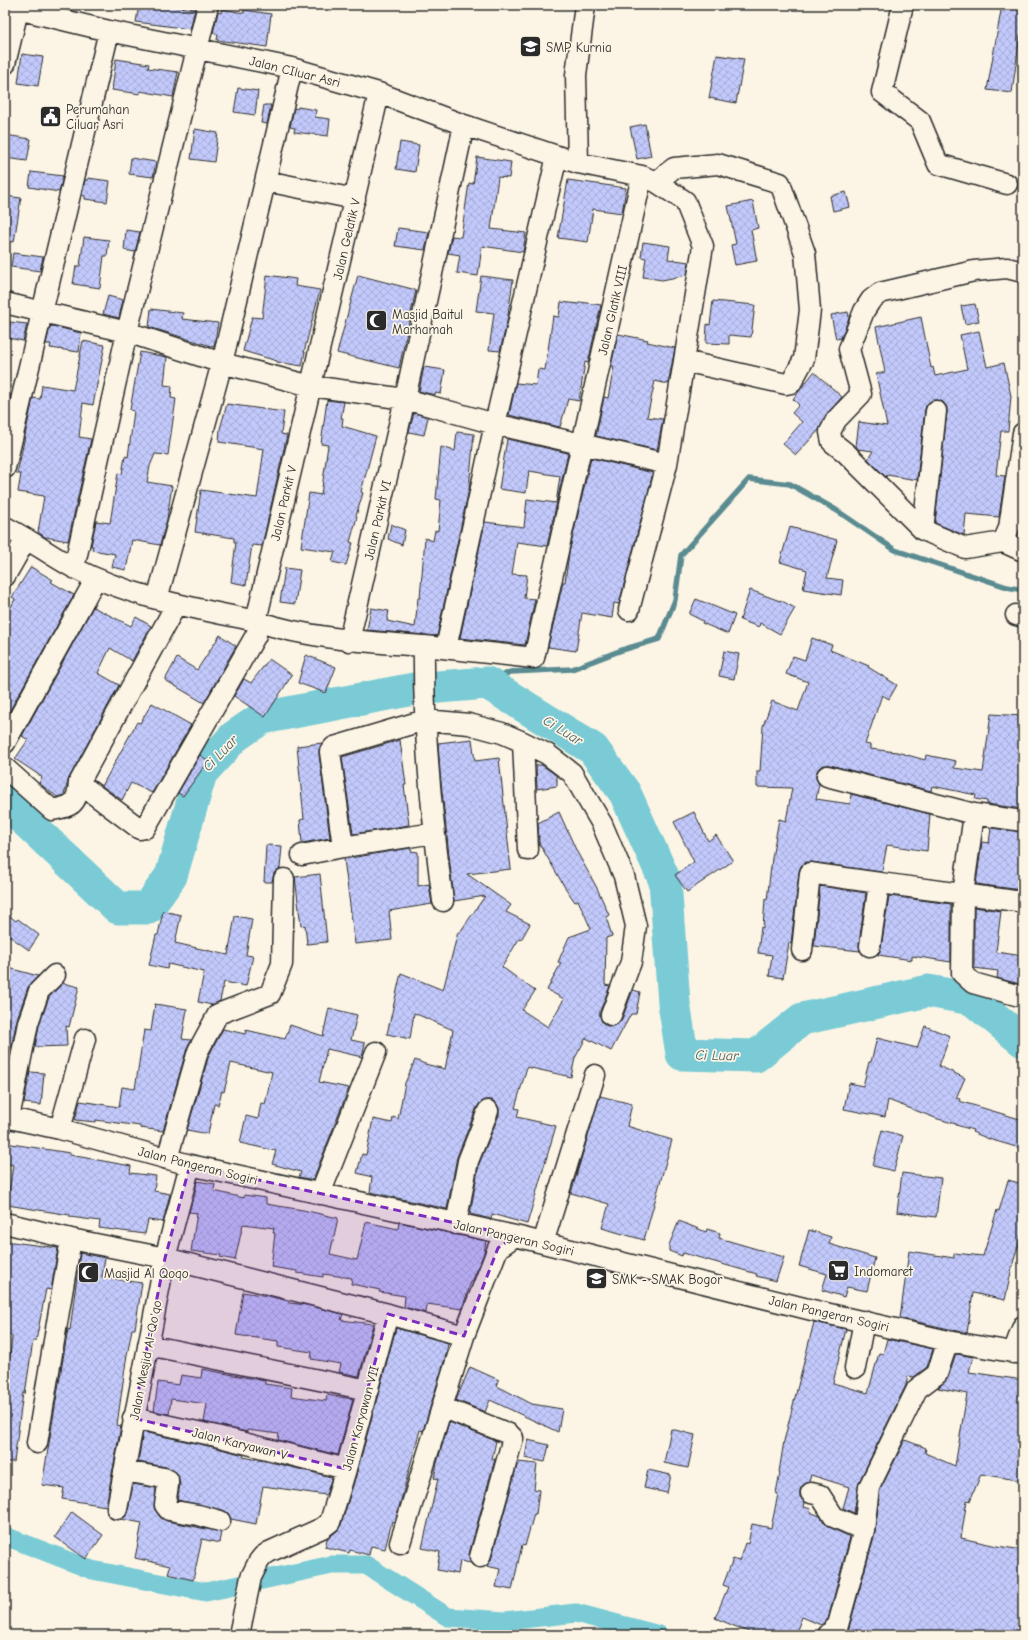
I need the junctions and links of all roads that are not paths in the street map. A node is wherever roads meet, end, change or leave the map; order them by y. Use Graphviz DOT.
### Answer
graph roads {
  1 [pos="208,5"];
  2 [pos="585,5"];
  3 [pos="903,5"];
  4 [pos="12,8"];
  5 [pos="109,31"];
  6 [pos="196,49"];
  7 [pos="5,64"];
  8 [pos="292,68"];
  9 [pos="379,93"];
  10 [pos="464,125"];
  11 [pos="557,156"];
  12 [pos="578,163"];
  13 [pos="649,179"];
  14 [pos="266,181"];
  15 [pos="1007,184"];
  16 [pos="355,199"];
  17 [pos="1023,272"];
  18 [pos="5,303"];
  19 [pos="41,312"];
  20 [pos="127,332"];
  21 [pos="684,361"];
  22 [pos="222,363"];
  23 [pos="311,386"];
  24 [pos="405,399"];
  25 [pos="936,411"];
  26 [pos="495,424"];
  27 [pos="1023,433"];
  28 [pos="582,444"];
  29 [pos="667,464"];
  30 [pos="5,468"];
  31 [pos="5,528"];
  32 [pos="923,530"];
  33 [pos="1003,542"];
  34 [pos="21,548"];
  35 [pos="1023,551"];
  36 [pos="74,568"];
  37 [pos="5,576"];
  38 [pos="94,582"];
  39 [pos="157,600"];
  40 [pos="629,610"];
  41 [pos="171,614"];
  42 [pos="256,628"];
  43 [pos="349,641"];
  44 [pos="446,648"];
  45 [pos="424,655"];
  46 [pos="424,717"];
  47 [pos="523,742"];
  48 [pos="5,743"];
  49 [pos="5,768"];
  50 [pos="827,776"];
  51 [pos="79,784"];
  52 [pos="974,814"];
  53 [pos="1023,821"];
  54 [pos="434,833"];
  55 [pos="343,847"];
  56 [pos="528,850"];
  57 [pos="302,855"];
  58 [pos="284,878"];
  59 [pos="879,884"];
  60 [pos="963,893"];
  61 [pos="444,901"];
  62 [pos="1023,902"];
  63 [pos="870,946"];
  64 [pos="802,950"];
  65 [pos="55,975"];
  66 [pos="1023,997"];
  67 [pos="611,1015"];
  68 [pos="86,1039"];
  69 [pos="376,1052"];
  70 [pos="595,1075"];
  71 [pos="488,1111"];
  72 [pos="7,1118"];
  73 [pos="60,1129"];
  74 [pos="167,1159"];
  75 [pos="190,1165"];
  76 [pos="320,1194"];
  77 [pos="5,1223"];
  78 [pos="456,1224"];
  79 [pos="515,1236"];
  80 [pos="71,1239"];
  81 [pos="543,1243"];
  82 [pos="165,1258"];
  83 [pos="388,1314"];
  84 [pos="864,1321"];
  85 [pos="1023,1326"];
  86 [pos="464,1336"];
  87 [pos="948,1341"];
  88 [pos="148,1345"];
  89 [pos="1018,1353"];
  90 [pos="855,1368"];
  91 [pos="368,1390"];
  92 [pos="442,1407"];
  93 [pos="133,1418"];
  94 [pos="37,1443"];
  95 [pos="346,1469"];
  96 [pos="124,1471"];
  97 [pos="811,1493"];
  98 [pos="117,1509"];
  99 [pos="220,1521"];
  100 [pos="864,1530"];
  101 [pos="400,1544"];
  102 [pos="480,1557"];
  103 [pos="240,1628"];
  104 [pos="828,1635"];
  1 -- 6 [label="street"];
  2 -- 12 [label="street"];
  3 -- 15 [label="street"];
  4 -- 5 [label="street, Jalan CIluar Asri"];
  4 -- 7 [label="street"];
  5 -- 6 [label="street, Jalan CIluar Asri"];
  5 -- 19 [label="street"];
  6 -- 8 [label="street, Jalan CIluar Asri"];
  6 -- 20 [label="street"];
  8 -- 9 [label="street, Jalan CIluar Asri"];
  8 -- 14 [label="street"];
  9 -- 10 [label="street, Jalan CIluar Asri"];
  9 -- 16 [label="street, Jalan Gelatik V"];
  10 -- 11 [label="street, Jalan CIluar Asri"];
  10 -- 24 [label="street, Jalan Parkit VI"];
  11 -- 12 [label="street, Jalan CIluar Asri"];
  11 -- 26 [label="street"];
  12 -- 13 [label="street, Jalan CIluar Asri"];
  13 -- 21 [label="street"];
  13 -- 21 [label="street"];
  13 -- 28 [label="street, Jalan Glatik VIII"];
  14 -- 16 [label="street"];
  14 -- 22 [label="street"];
  16 -- 23 [label="street, Jalan Gelatik V"];
  17 -- 32 [label="street"];
  18 -- 19 [label="street"];
  19 -- 20 [label="street"];
  19 -- 30 [label="street"];
  20 -- 22 [label="street"];
  20 -- 36 [label="street"];
  21 -- 29 [label="street"];
  22 -- 23 [label="street"];
  22 -- 39 [label="street"];
  23 -- 24 [label="street"];
  23 -- 42 [label="street, Jalan Parkit V"];
  24 -- 26 [label="street"];
  24 -- 43 [label="street, Jalan Parkit VI"];
  25 -- 32 [label="street"];
  26 -- 28 [label="street"];
  26 -- 44 [label="street"];
  27 -- 33 [label="street"];
  28 -- 29 [label="street"];
  28 -- 44 [label="street, Jalan Glatik VIII"];
  29 -- 40 [label="street"];
  31 -- 36 [label="street"];
  32 -- 33 [label="street"];
  33 -- 35 [label="street"];
  34 -- 37 [label="street"];
  36 -- 39 [label="street"];
  38 -- 48 [label="street"];
  39 -- 42 [label="street"];
  41 -- 51 [label="street"];
  42 -- 43 [label="street"];
  42 -- 51 [label="street, Jalan Parkit V"];
  43 -- 45 [label="street"];
  44 -- 45 [label="street"];
  45 -- 46 [label="street"];
  46 -- 47 [label="street"];
  46 -- 54 [label="street"];
  46 -- 55 [label="street"];
  47 -- 56 [label="street"];
  47 -- 67 [label="street"];
  49 -- 51 [label="street"];
  50 -- 52 [label="street"];
  52 -- 53 [label="street"];
  52 -- 60 [label="street"];
  54 -- 55 [label="street"];
  54 -- 61 [label="street"];
  55 -- 57 [label="street"];
  58 -- 74 [label="street"];
  59 -- 60 [label="street"];
  59 -- 63 [label="street"];
  59 -- 64 [label="street"];
  60 -- 62 [label="street"];
  60 -- 66 [label="street"];
  65 -- 72 [label="street"];
  68 -- 73 [label="street"];
  69 -- 76 [label="street"];
  70 -- 81 [label="street"];
  71 -- 78 [label="street"];
  72 -- 73 [label="street, Jalan Pangeran Sogiri"];
  73 -- 74 [label="street, Jalan Pangeran Sogiri"];
  74 -- 75 [label="street, Jalan Pangeran Sogiri"];
  75 -- 76 [label="street, Jalan Pangeran Sogiri"];
  75 -- 82 [label="street, Jalan Mesjid Al-Qo'qo"];
  76 -- 78 [label="street, Jalan Pangeran Sogiri"];
  77 -- 80 [label="street"];
  78 -- 79 [label="street, Jalan Pangeran Sogiri"];
  79 -- 81 [label="street, Jalan Pangeran Sogiri"];
  79 -- 86 [label="street"];
  80 -- 82 [label="street"];
  80 -- 94 [label="street"];
  81 -- 84 [label="street, Jalan Pangeran Sogiri"];
  82 -- 83 [label="street"];
  82 -- 88 [label="street, Jalan Mesjid Al-Qo'qo"];
  83 -- 86 [label="street"];
  83 -- 91 [label="street, Jalan Karyawan VII"];
  84 -- 87 [label="street, Jalan Pangeran Sogiri"];
  84 -- 90 [label="street"];
  85 -- 89 [label="street"];
  86 -- 92 [label="street"];
  87 -- 89 [label="street, Jalan Pangeran Sogiri"];
  87 -- 100 [label="street"];
  88 -- 91 [label="street"];
  88 -- 93 [label="street, Jalan Mesjid Al-Qo'qo"];
  91 -- 95 [label="street, Jalan Karyawan VII"];
  92 -- 101 [label="street"];
  92 -- 102 [label="street"];
  93 -- 95 [label="street, Jalan Karyawan V"];
  93 -- 96 [label="street, Jalan Mesjid Al-Qo'qo"];
  95 -- 103 [label="street, Jalan Karyawan VII"];
  96 -- 98 [label="street, Jalan Mesjid Al-Qo'qo"];
  96 -- 99 [label="street"];
  97 -- 100 [label="street"];
  100 -- 104 [label="street"];
}
